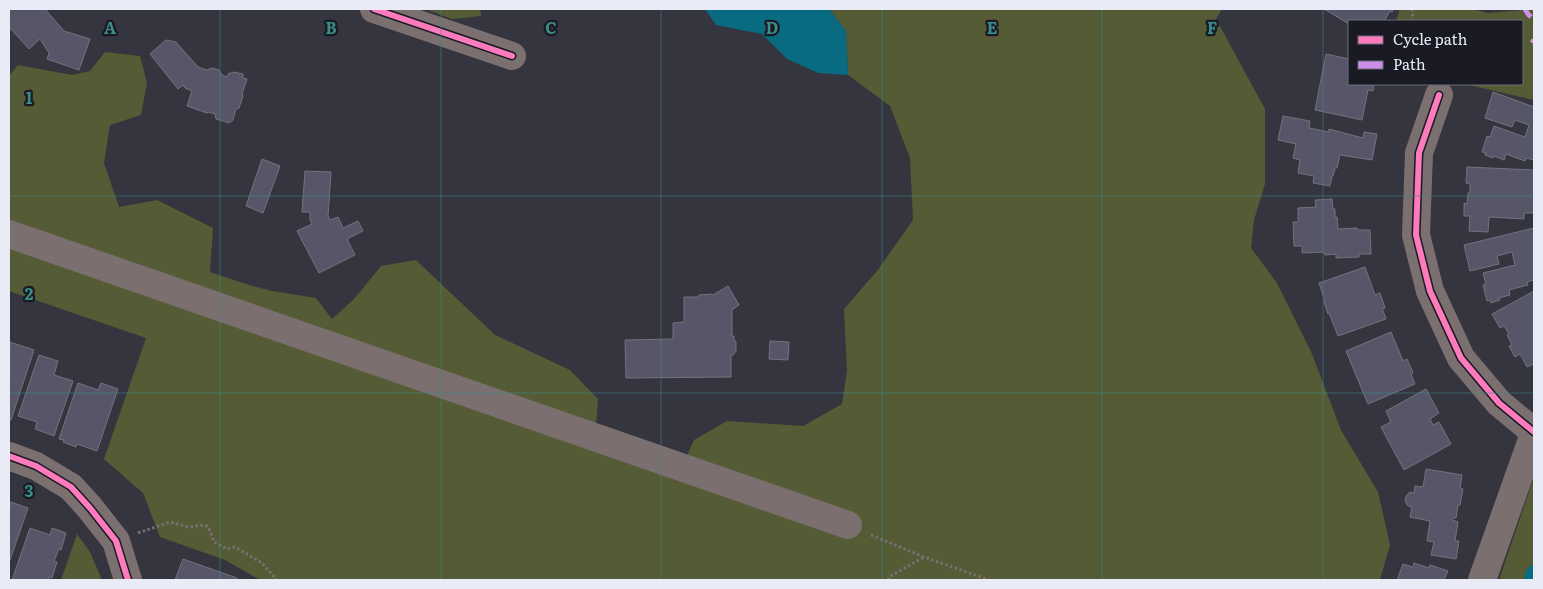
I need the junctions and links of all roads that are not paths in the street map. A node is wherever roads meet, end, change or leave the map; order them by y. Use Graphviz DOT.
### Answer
graph roads {
  1 [pos="374,9"];
  2 [pos="512,56"];
  3 [pos="1439,95"];
  4 [pos="9,234"];
  5 [pos="1534,433"];
  6 [pos="9,456"];
  7 [pos="848,525"];
  8 [pos="128,580"];
  9 [pos="1482,580"];
  1 -- 2 [label="street"];
  3 -- 5 [label="street"];
  4 -- 7 [label="street"];
  5 -- 9 [label="street"];
  6 -- 8 [label="street"];
}
